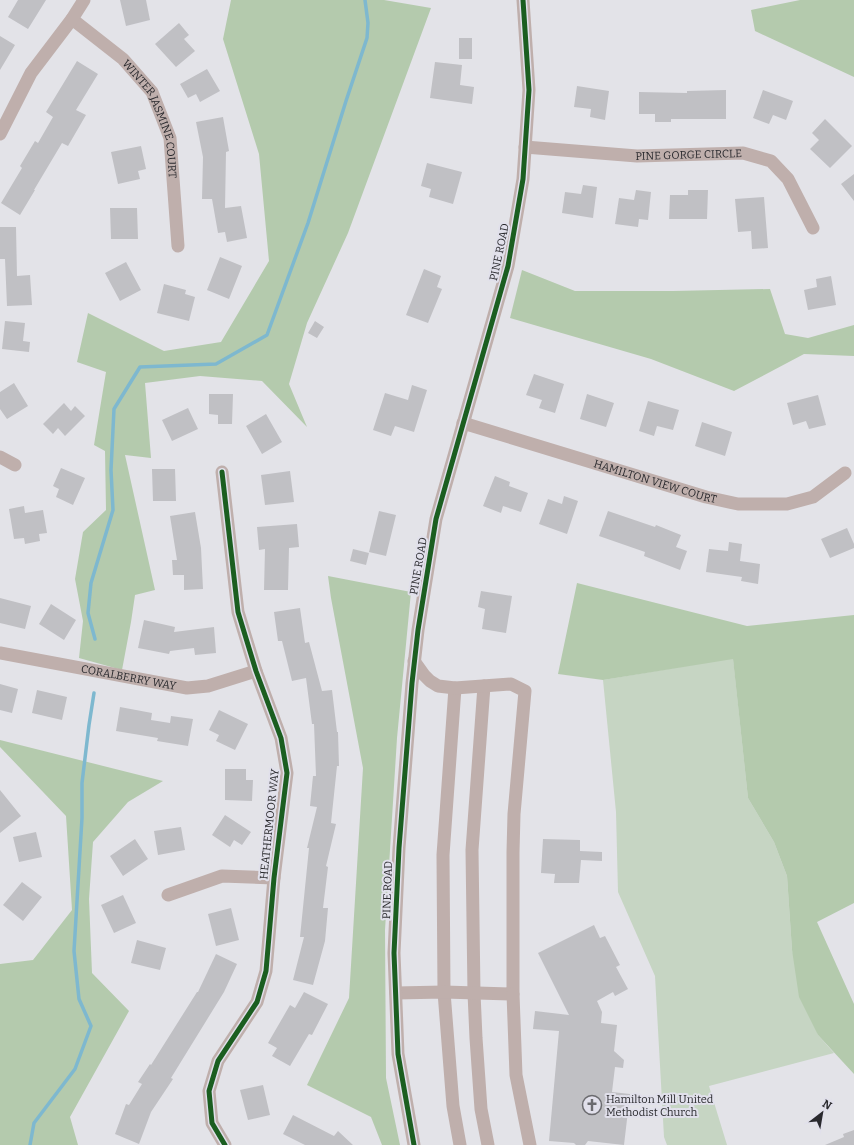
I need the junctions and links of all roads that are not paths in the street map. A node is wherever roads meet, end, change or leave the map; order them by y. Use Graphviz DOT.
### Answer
graph roads {
  1 [pos="84,0"];
  2 [pos="522,0"];
  3 [pos="72,19"];
  4 [pos="0,134"];
  5 [pos="525,147"];
  6 [pos="813,228"];
  7 [pos="178,246"];
  8 [pos="463,423"];
  9 [pos="0,457"];
  10 [pos="15,465"];
  11 [pos="222,472"];
  12 [pos="845,473"];
  13 [pos="0,653"];
  14 [pos="414,661"];
  15 [pos="256,671"];
  16 [pos="484,686"];
  17 [pos="455,688"];
  18 [pos="274,878"];
  19 [pos="168,895"];
  20 [pos="444,992"];
  21 [pos="396,993"];
  22 [pos="474,993"];
  23 [pos="513,994"];
  24 [pos="225,1145"];
  25 [pos="414,1145"];
  26 [pos="460,1145"];
  27 [pos="488,1145"];
  28 [pos="530,1145"];
  1 -- 3 [label="street"];
  2 -- 5 [label="street, PINE ROAD"];
  3 -- 4 [label="street"];
  3 -- 7 [label="street, WINTER JASMINE COURT"];
  5 -- 6 [label="street, PINE GORGE CIRCLE"];
  5 -- 8 [label="street, PINE ROAD"];
  8 -- 12 [label="street, HAMILTON VIEW COURT"];
  8 -- 14 [label="street, PINE ROAD"];
  9 -- 10 [label="street"];
  11 -- 15 [label="street, HEATHERMOOR WAY"];
  13 -- 15 [label="street, CORALBERRY WAY"];
  14 -- 17 [label="street"];
  14 -- 21 [label="street, PINE ROAD"];
  15 -- 18 [label="street, HEATHERMOOR WAY"];
  16 -- 17 [label="street"];
  16 -- 22 [label="street"];
  16 -- 23 [label="street"];
  17 -- 20 [label="street"];
  18 -- 19 [label="street"];
  18 -- 24 [label="street, HEATHERMOOR WAY"];
  20 -- 21 [label="street"];
  20 -- 22 [label="street"];
  20 -- 26 [label="street"];
  21 -- 25 [label="street, PINE ROAD"];
  22 -- 23 [label="street"];
  22 -- 27 [label="street"];
  23 -- 28 [label="street"];
}
